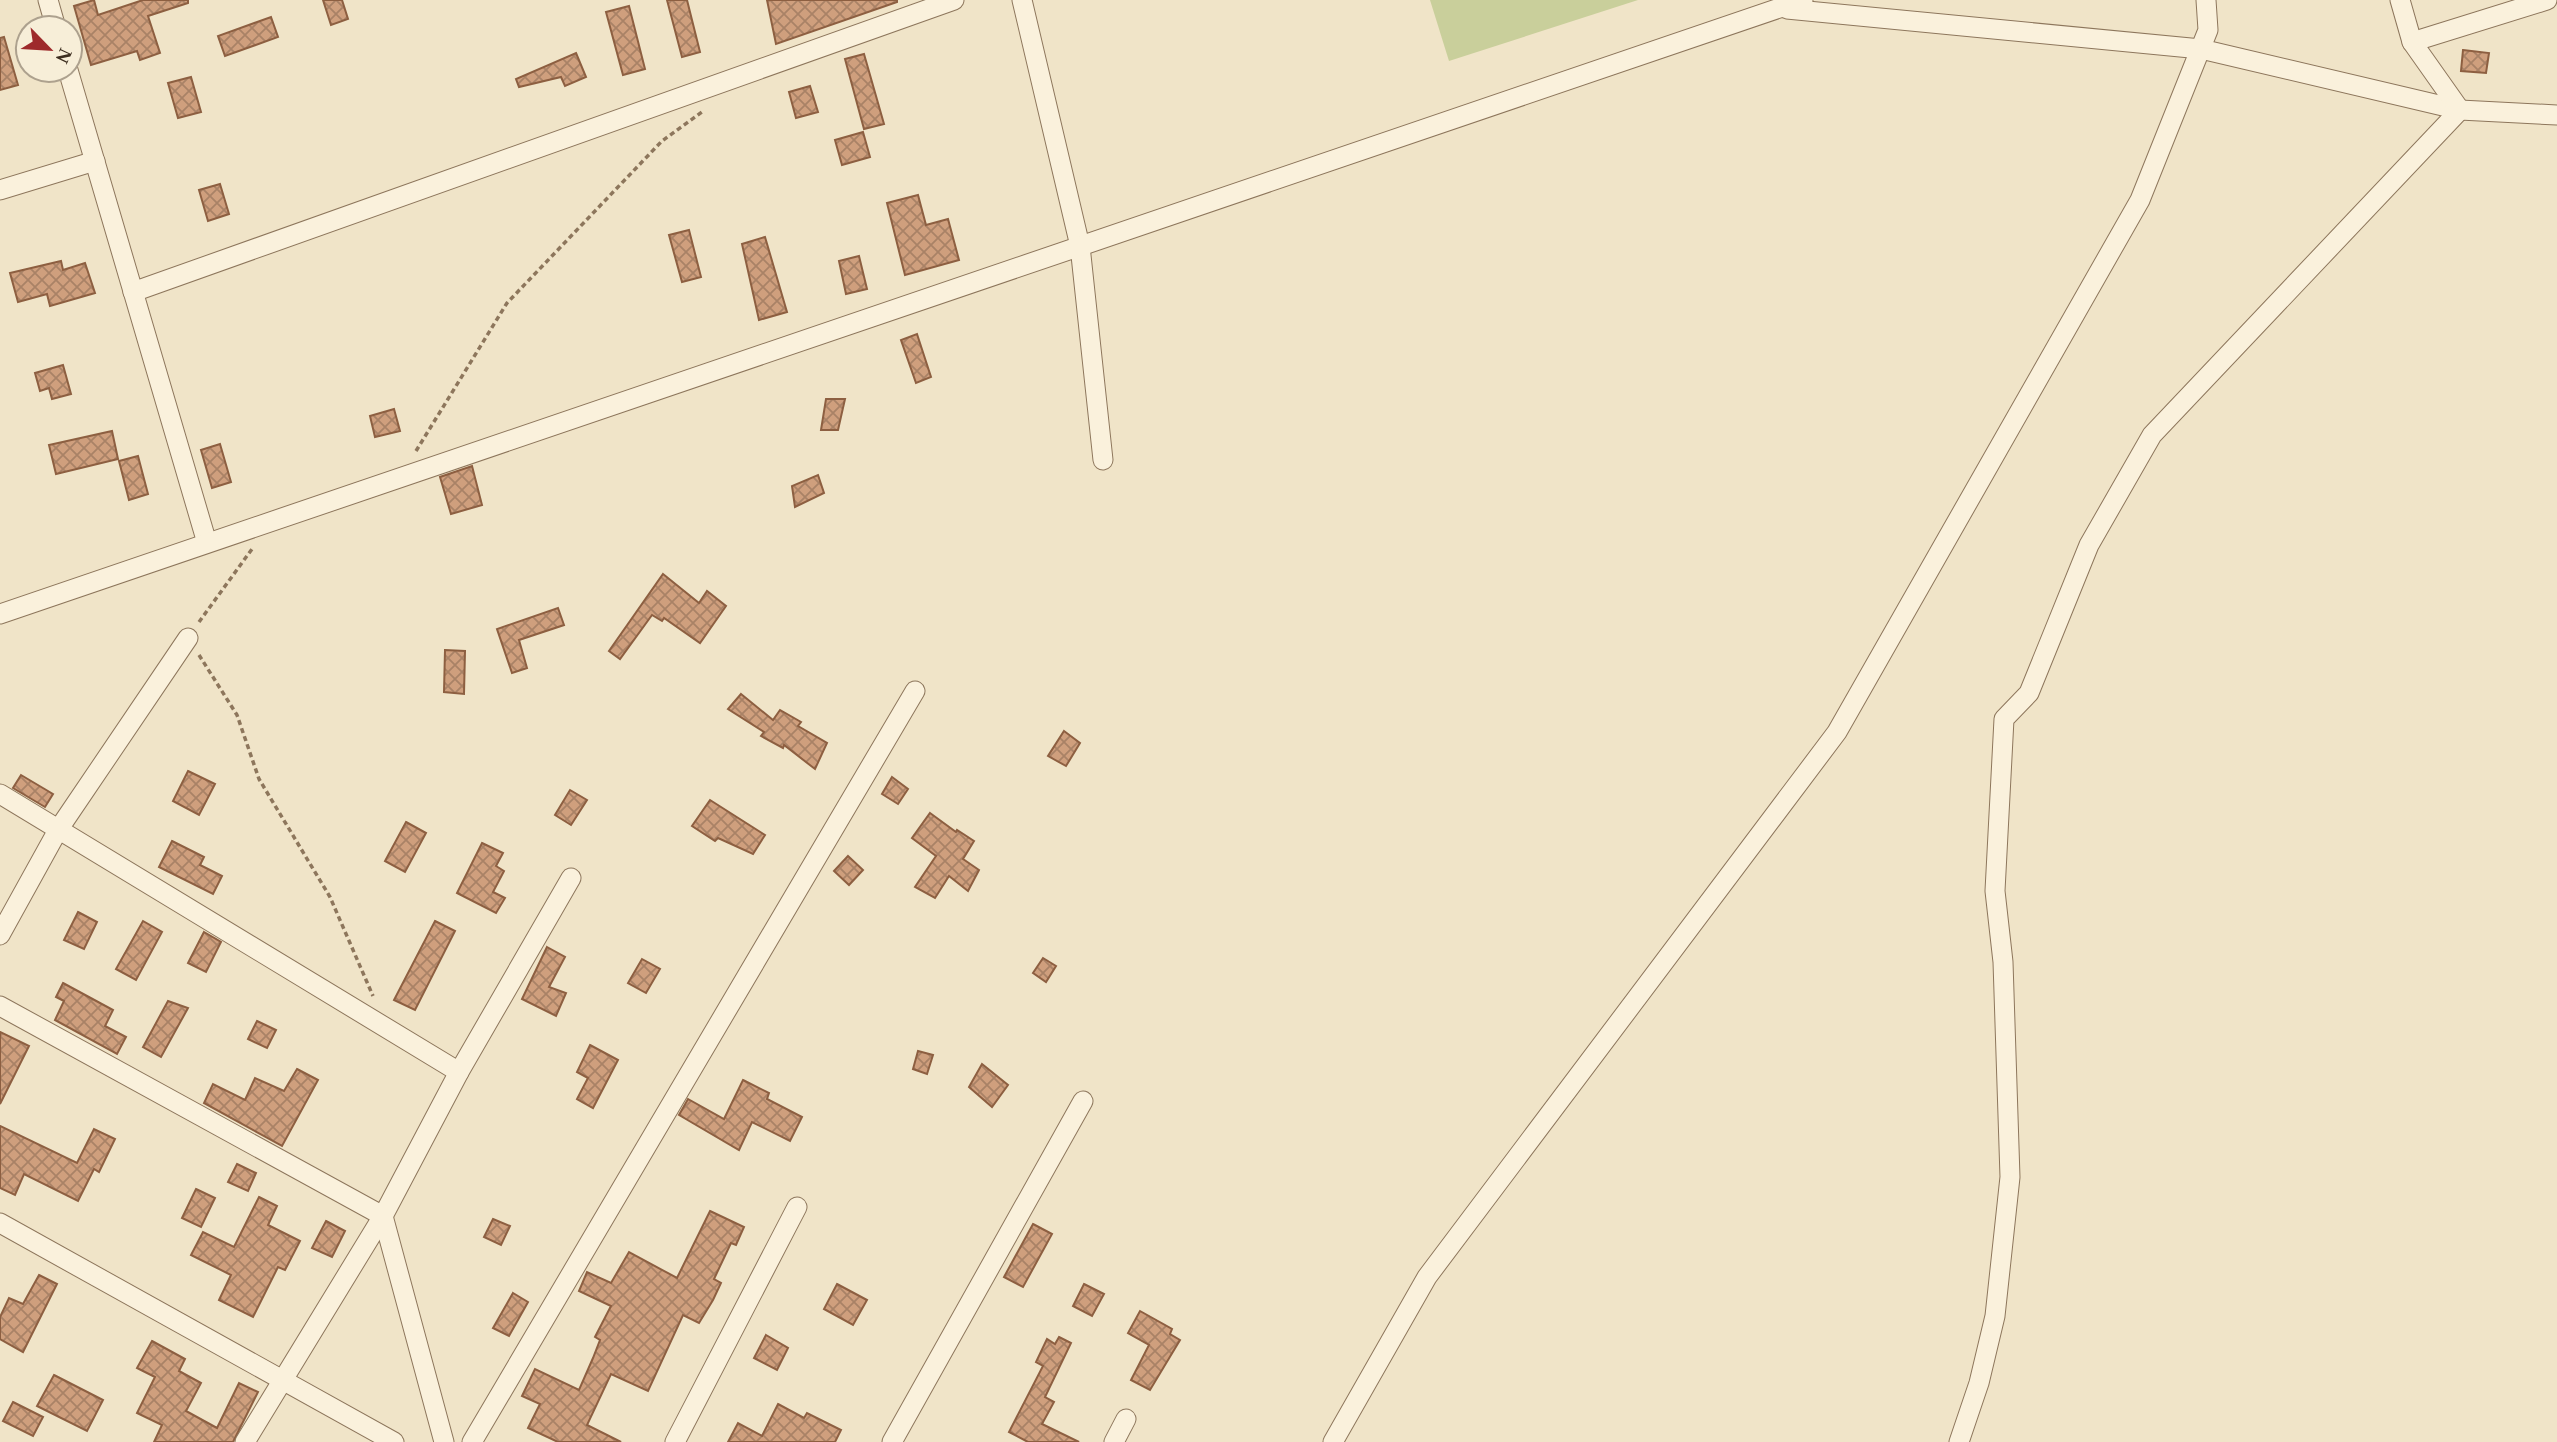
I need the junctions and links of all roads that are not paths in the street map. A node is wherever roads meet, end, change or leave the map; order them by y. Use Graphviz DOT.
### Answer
graph roads {
  1 [pos="954,0"];
  2 [pos="1021,0"];
  3 [pos="1803,0"];
  4 [pos="2206,0"];
  5 [pos="2400,0"];
  6 [pos="2547,0"];
  7 [pos="1778,9"];
  8 [pos="2412,42"];
  9 [pos="2201,49"];
  10 [pos="72,84"];
  11 [pos="2460,110"];
  12 [pos="2557,115"];
  13 [pos="95,161"];
  14 [pos="0,190"];
  15 [pos="1080,246"];
  16 [pos="133,292"];
  17 [pos="1102,460"];
  18 [pos="207,543"];
  19 [pos="0,614"];
  20 [pos="188,638"];
  21 [pos="915,691"];
  22 [pos="0,794"];
  23 [pos="58,830"];
  24 [pos="571,878"];
  25 [pos="0,935"];
  26 [pos="0,1006"];
  27 [pos="458,1072"];
  28 [pos="1083,1101"];
  29 [pos="797,1207"];
  30 [pos="383,1216"];
  31 [pos="0,1223"];
  32 [pos="282,1380"];
  33 [pos="1126,1419"];
  34 [pos="245,1442"];
  35 [pos="394,1442"];
  36 [pos="444,1442"];
  37 [pos="472,1442"];
  38 [pos="676,1442"];
  39 [pos="892,1442"];
  40 [pos="1114,1442"];
  41 [pos="1333,1442"];
  42 [pos="1959,1442"];
  1 -- 16 [label="street"];
  2 -- 15 [label="street"];
  3 -- 7 [label="street"];
  4 -- 9 [label="street"];
  5 -- 8 [label="street"];
  6 -- 8 [label="street"];
  7 -- 9 [label="street"];
  7 -- 15 [label="street"];
  8 -- 11 [label="street"];
  9 -- 11 [label="street"];
  9 -- 41 [label="street"];
  10 -- 13 [label="street"];
  11 -- 12 [label="street"];
  11 -- 42 [label="street"];
  13 -- 14 [label="street"];
  13 -- 16 [label="street"];
  15 -- 17 [label="street"];
  15 -- 18 [label="street"];
  16 -- 18 [label="street"];
  18 -- 19 [label="street"];
  20 -- 23 [label="street"];
  21 -- 37 [label="street"];
  22 -- 23 [label="street"];
  23 -- 25 [label="street"];
  23 -- 27 [label="street"];
  24 -- 27 [label="street"];
  26 -- 30 [label="street"];
  27 -- 30 [label="street"];
  28 -- 39 [label="street"];
  29 -- 38 [label="street"];
  30 -- 32 [label="street"];
  30 -- 36 [label="street"];
  31 -- 32 [label="street"];
  32 -- 34 [label="street"];
  32 -- 35 [label="street"];
  33 -- 40 [label="street"];
}
